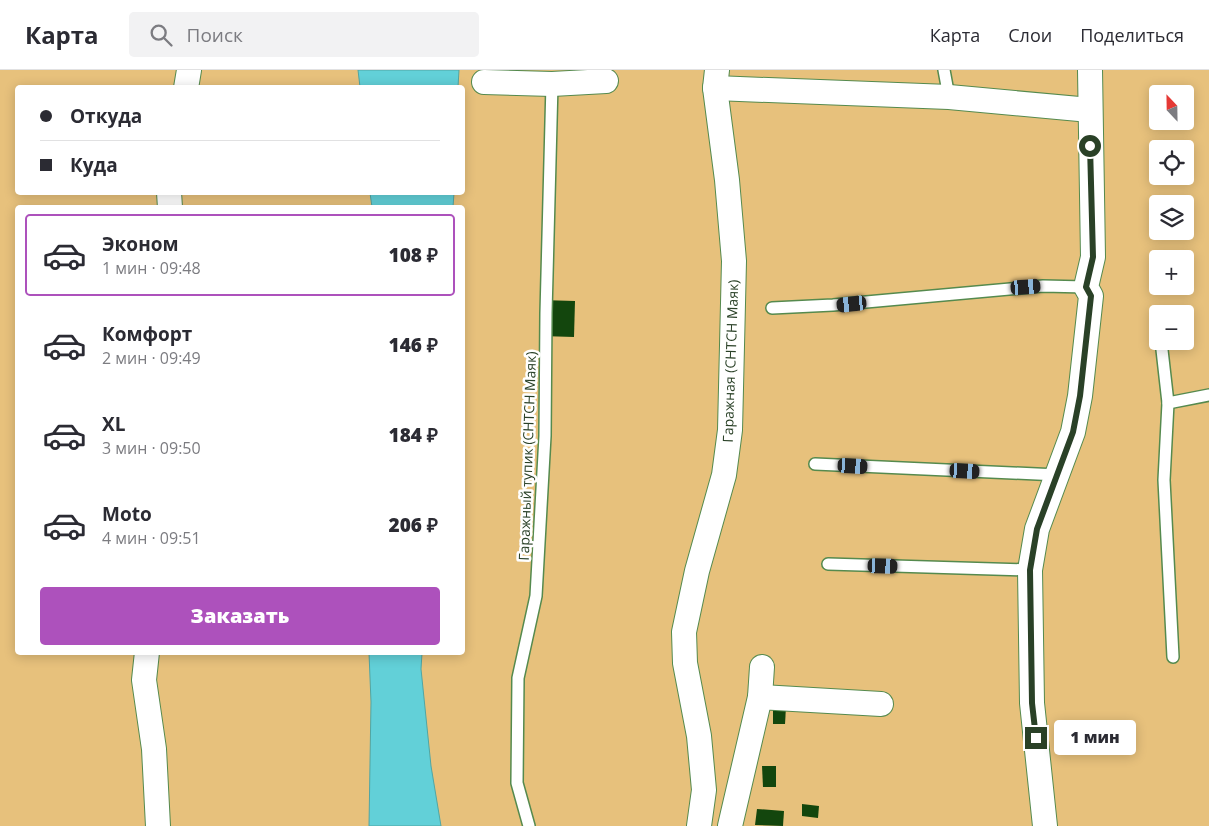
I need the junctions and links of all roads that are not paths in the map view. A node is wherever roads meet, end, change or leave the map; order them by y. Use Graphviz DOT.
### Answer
graph roads {
  1 [pos="189,70"];
  2 [pos="944,70"];
  3 [pos="1090,70"];
  4 [pos="716,79"];
  5 [pos="606,81"];
  6 [pos="484,82"];
  7 [pos="552,84"];
  8 [pos="186,85"];
  9 [pos="949,97"];
  10 [pos="1090,110"];
  11 [pos="1086,287"];
  12 [pos="772,308"];
  13 [pos="1162,350"];
  14 [pos="1209,395"];
  15 [pos="1168,403"];
  16 [pos="815,464"];
  17 [pos="1058,475"];
  18 [pos="828,564"];
  19 [pos="1030,570"];
  20 [pos="147,655"];
  21 [pos="1173,657"];
  22 [pos="762,667"];
  23 [pos="760,697"];
  24 [pos="881,704"];
  25 [pos="158,826"];
  26 [pos="529,826"];
  27 [pos="699,826"];
  28 [pos="730,826"];
  29 [pos="1045,826"];
  1 -- 8 [label="street"];
  2 -- 9 [label="lane"];
  3 -- 10 [label="street"];
  4 -- 9 [label="street"];
  4 -- 27 [label="street, Гаражная (СНТСН Маяк)"];
  5 -- 7 [label="street"];
  6 -- 7 [label="street"];
  7 -- 26 [label="lane, Гаражный тупик (СНТСН Маяк)"];
  9 -- 10 [label="street"];
  10 -- 11 [label="street"];
  11 -- 12 [label="lane"];
  11 -- 17 [label="street"];
  13 -- 15 [label="lane"];
  14 -- 15 [label="lane"];
  15 -- 21 [label="lane"];
  16 -- 17 [label="lane"];
  17 -- 19 [label="street"];
  18 -- 19 [label="lane"];
  19 -- 29 [label="street"];
  20 -- 25 [label="street"];
  22 -- 23 [label="street"];
  23 -- 24 [label="street"];
  23 -- 28 [label="street"];
}
